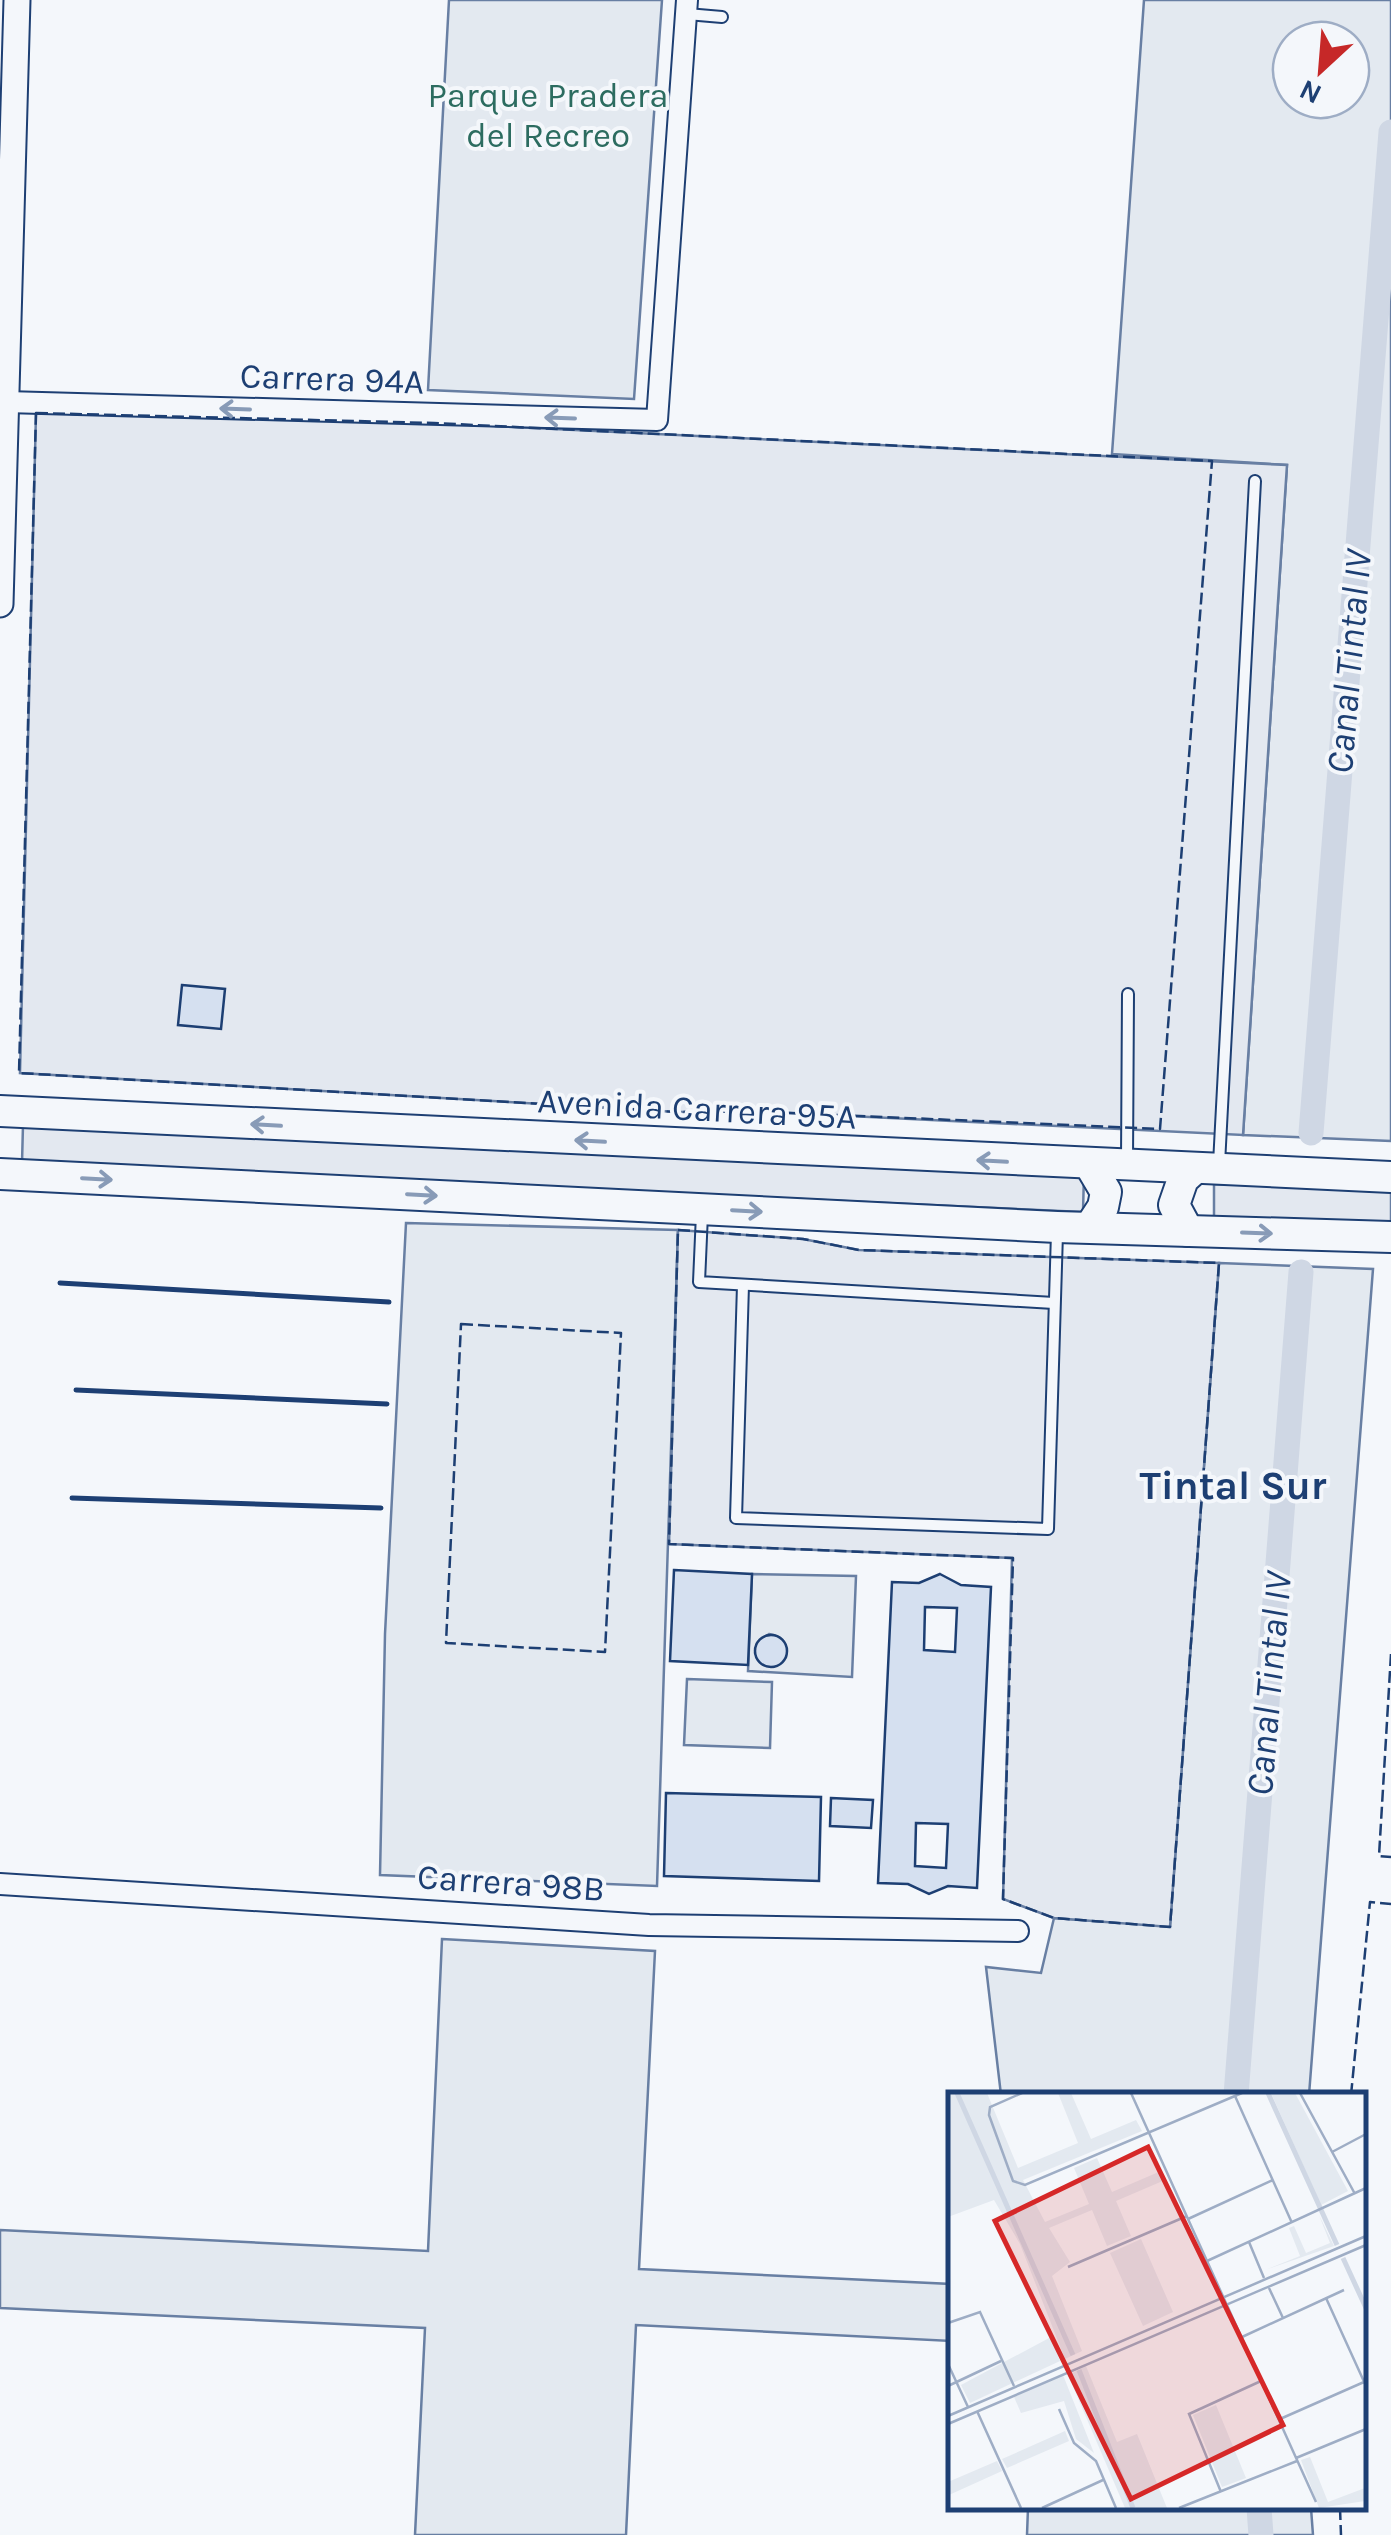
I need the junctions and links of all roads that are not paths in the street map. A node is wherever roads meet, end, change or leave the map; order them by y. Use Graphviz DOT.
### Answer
graph roads {
  1 [pos="18,0"];
  2 [pos="686,7"];
  3 [pos="722,17"];
  4 [pos="8,54"];
  5 [pos="6,402"];
  6 [pos="1255,481"];
  7 [pos="1,522"];
  8 [pos="0,604"];
  9 [pos="1128,994"];
  10 [pos="0,1112"];
  11 [pos="1090,1165"];
  12 [pos="1127,1167"];
  13 [pos="1206,1170"];
  14 [pos="0,1174"];
  15 [pos="1391,1177"];
  16 [pos="703,1209"];
  17 [pos="1057,1227"];
  18 [pos="1090,1228"];
  19 [pos="1188,1231"];
  20 [pos="1391,1237"];
  21 [pos="743,1285"];
  22 [pos="1054,1303"];
  23 [pos="0,1884"];
  24 [pos="1018,1931"];
  1 -- 4 [label="street"];
  2 -- 3 [label="lane"];
  2 -- 5 [label="street, Carrera 94A, one-way"];
  4 -- 5 [label="street"];
  5 -- 7 [label="street"];
  6 -- 13 [label="lane"];
  7 -- 8 [label="street"];
  9 -- 12 [label="lane"];
  11 -- 10 [label="main road, Avenida Carrera 95A, one-way"];
  11 -- 12 [label="main road, Avenida Carrera 95A"];
  11 -- 18 [label="main road"];
  12 -- 13 [label="main road, Avenida Carrera 95A"];
  13 -- 15 [label="main road, Avenida Carrera 95A"];
  13 -- 19 [label="main road"];
  14 -- 16 [label="main road, one-way"];
  16 -- 17 [label="main road, one-way"];
  16 -- 21 [label="lane"];
  17 -- 18 [label="main road"];
  17 -- 22 [label="lane"];
  18 -- 19 [label="main road"];
  19 -- 20 [label="main road, one-way"];
  21 -- 22 [label="lane"];
  21 -- 22 [label="lane"];
  23 -- 24 [label="street, Carrera 98B"];
}
